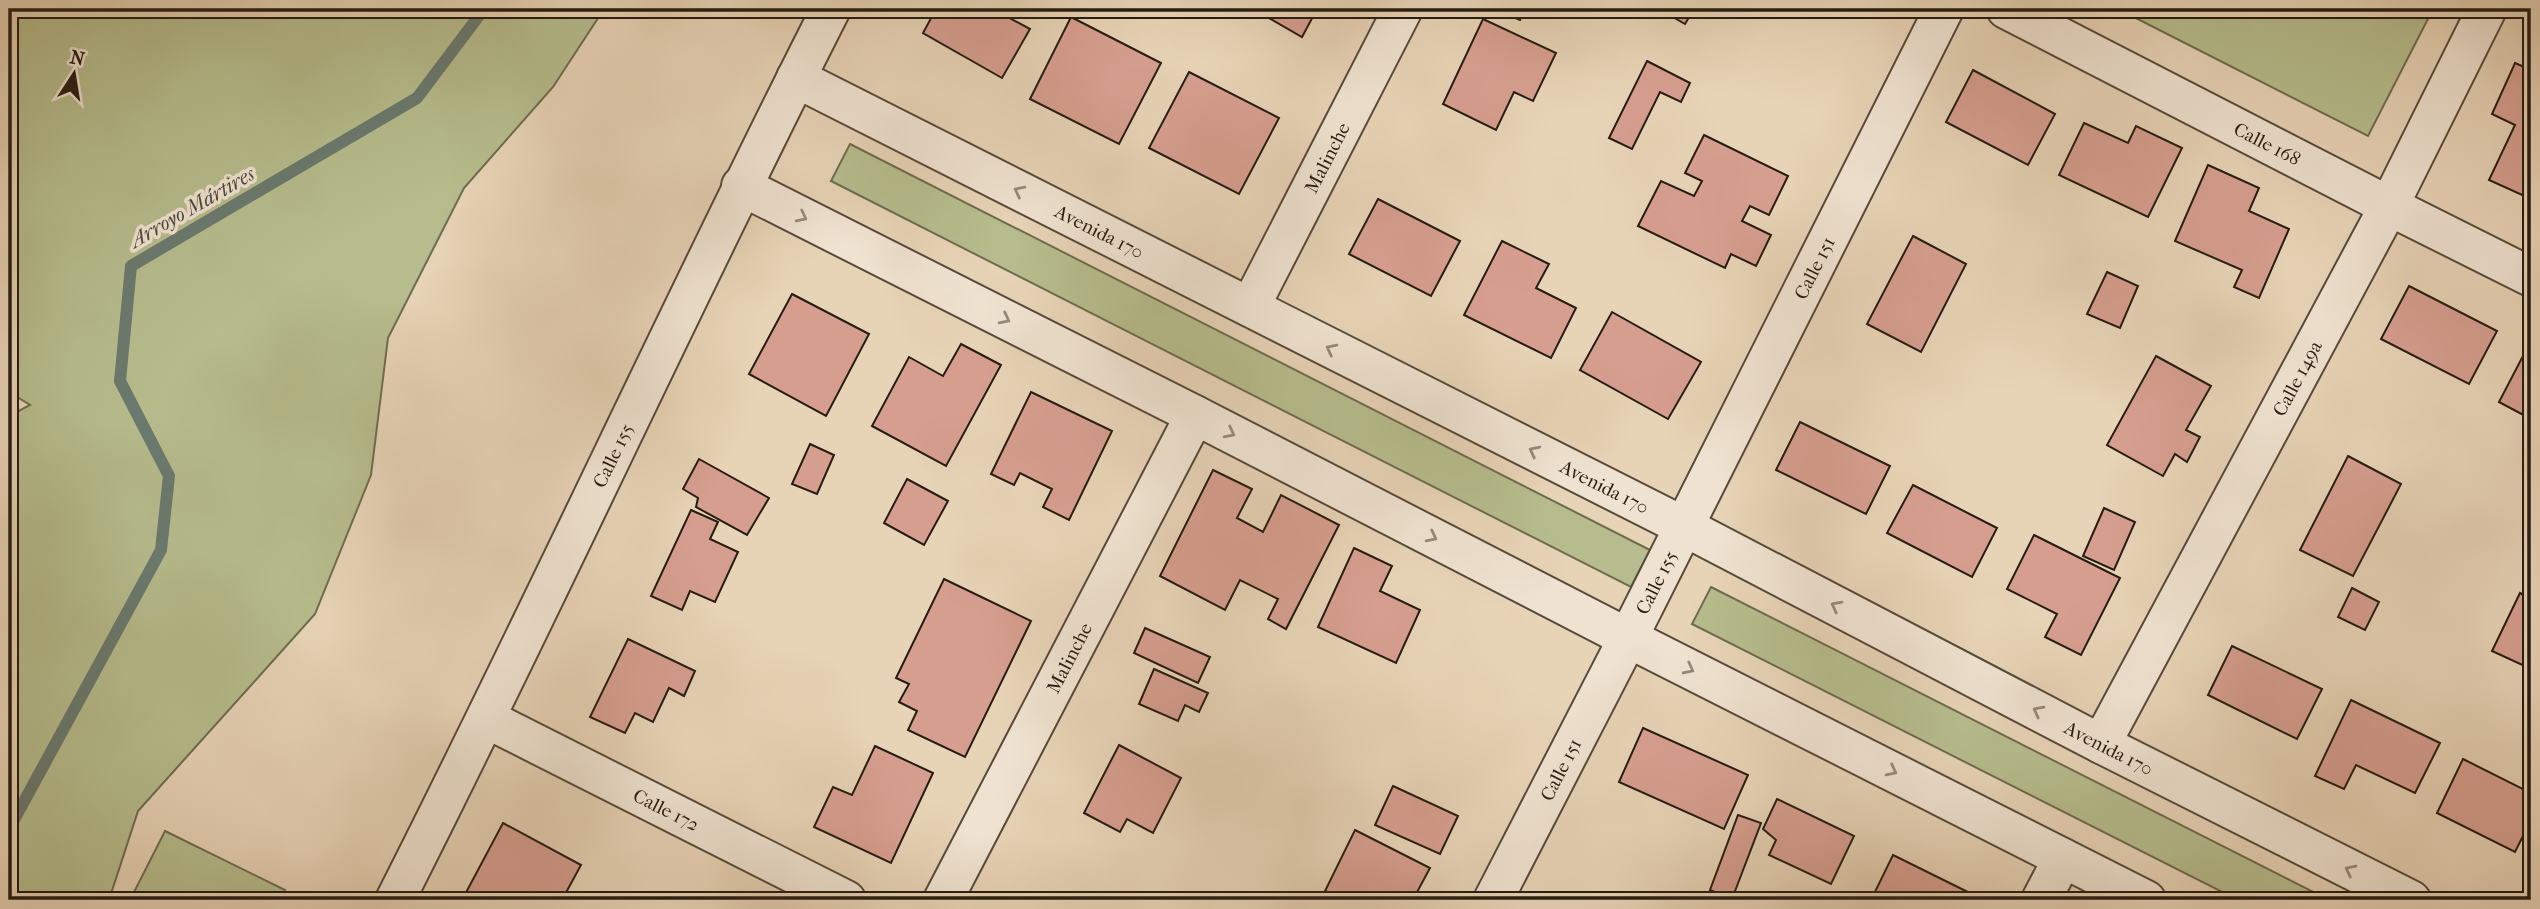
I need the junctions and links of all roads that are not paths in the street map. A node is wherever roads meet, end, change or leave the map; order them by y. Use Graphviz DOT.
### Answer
graph roads {
  1 [pos="831,9"];
  2 [pos="1403,9"];
  3 [pos="1944,9"];
  4 [pos="2006,9"];
  5 [pos="2487,9"];
  6 [pos="796,78"];
  7 [pos="741,186"];
  8 [pos="2389,206"];
  9 [pos="2531,277"];
  10 [pos="1250,307"];
  11 [pos="1195,415"];
  12 [pos="1683,526"];
  13 [pos="1628,638"];
  14 [pos="487,719"];
  15 [pos="2101,744"];
  16 [pos="2063,858"];
  17 [pos="395,900"];
  18 [pos="846,900"];
  19 [pos="943,900"];
  20 [pos="1493,900"];
  21 [pos="2041,900"];
  22 [pos="2146,900"];
  23 [pos="2411,900"];
  1 -- 6 [label="street, Calle 155"];
  2 -- 10 [label="street, Malinche"];
  3 -- 12 [label="street, Calle 151"];
  4 -- 8 [label="street, Calle 168"];
  5 -- 8 [label="street, Calle 149a"];
  6 -- 7 [label="street, Calle 155"];
  10 -- 6 [label="street, Avenida 170, one-way"];
  7 -- 11 [label="street, one-way"];
  7 -- 14 [label="street, Calle 155"];
  8 -- 9 [label="street, Calle 168"];
  8 -- 15 [label="street, Calle 149a"];
  12 -- 10 [label="street, Avenida 170, one-way"];
  11 -- 13 [label="street, one-way"];
  11 -- 19 [label="street, Malinche"];
  12 -- 13 [label="street, Calle 155"];
  15 -- 12 [label="street, Avenida 170, one-way"];
  13 -- 16 [label="street, one-way"];
  13 -- 20 [label="street, Calle 151"];
  14 -- 17 [label="street, Calle 155"];
  14 -- 18 [label="street, Calle 172"];
  23 -- 15 [label="street, Avenida 170, one-way"];
  16 -- 21 [label="street"];
  16 -- 22 [label="street"];
}
